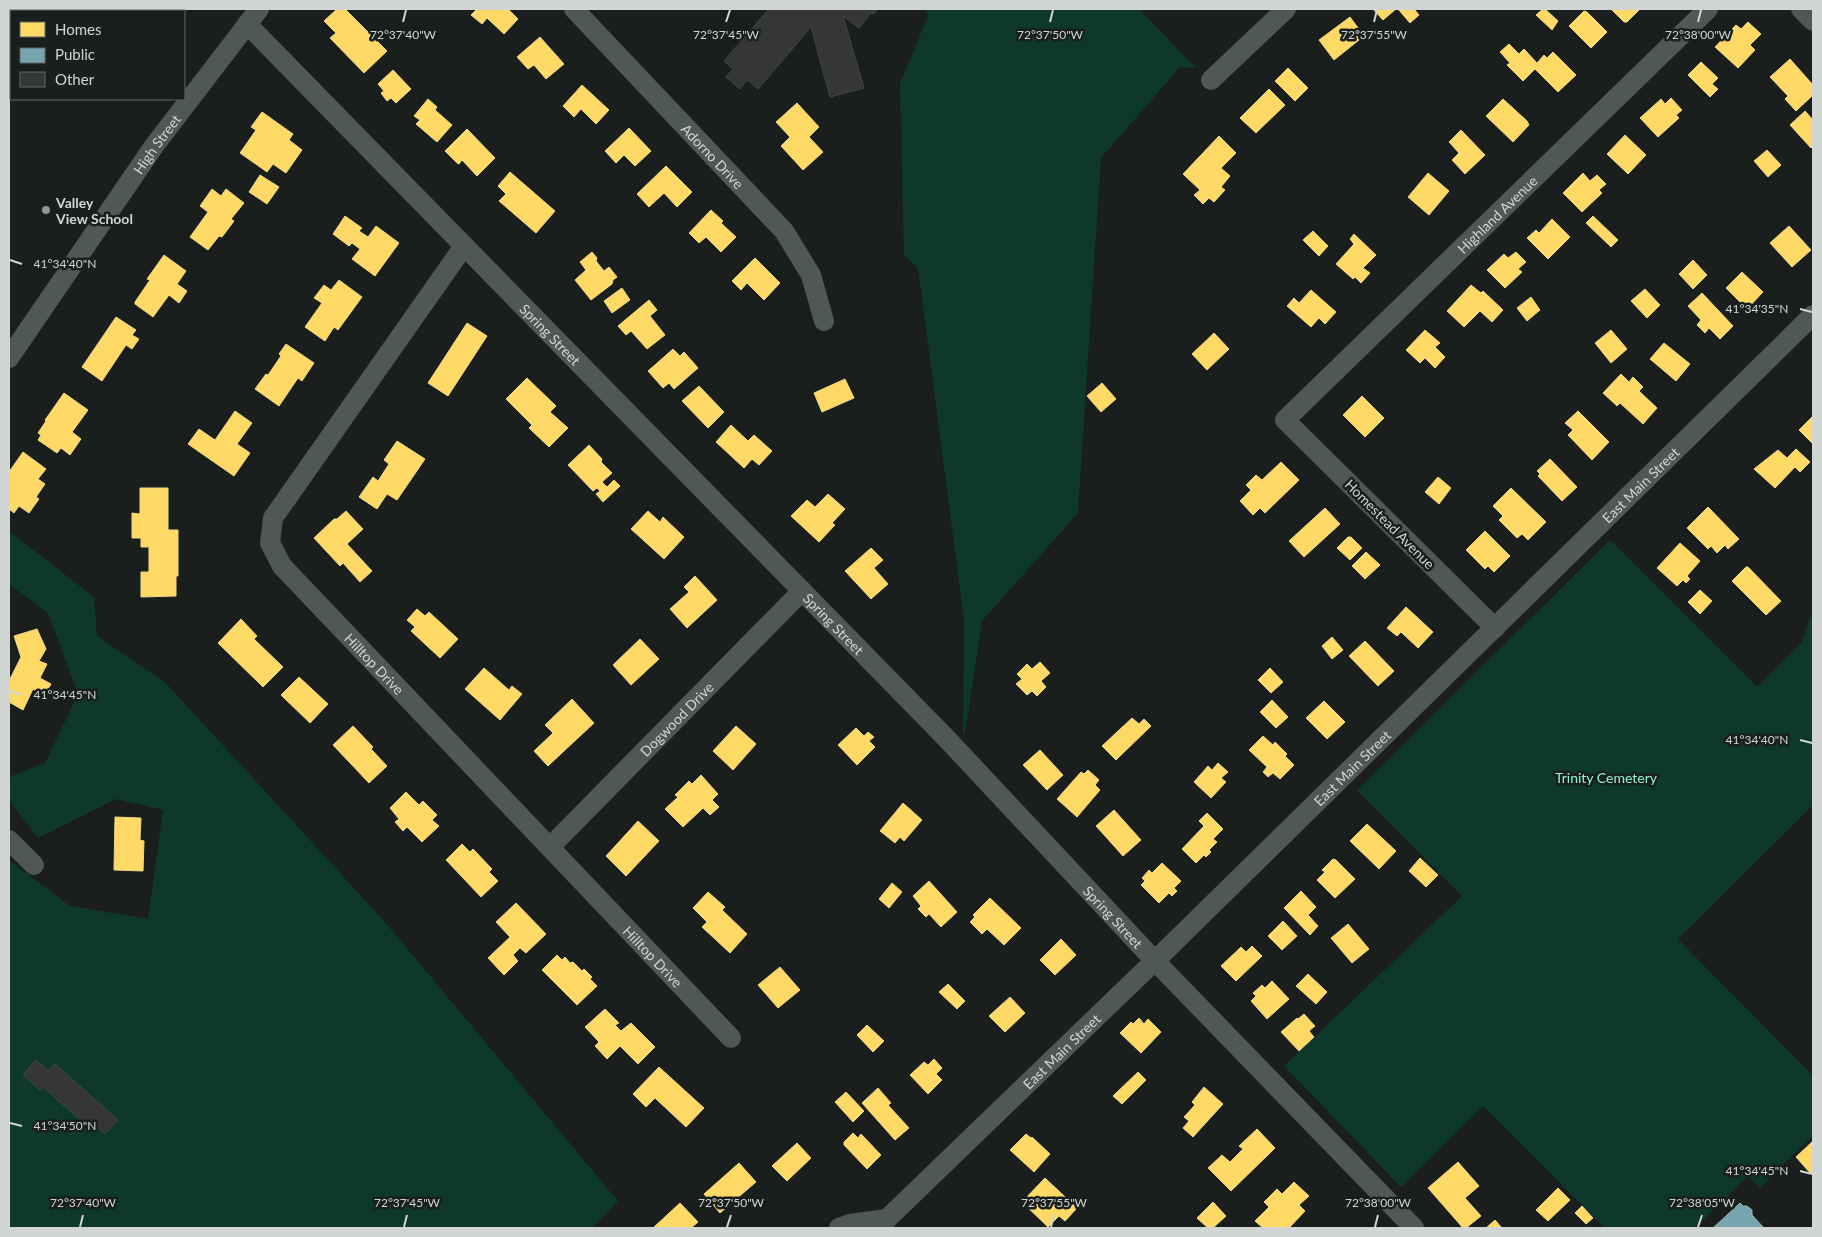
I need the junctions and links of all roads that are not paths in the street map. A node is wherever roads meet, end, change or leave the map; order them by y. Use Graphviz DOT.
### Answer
graph roads {
  1 [pos="574,9"];
  2 [pos="1286,9"];
  3 [pos="1708,9"];
  4 [pos="1801,9"];
  5 [pos="253,17"];
  6 [pos="1813,21"];
  7 [pos="1211,80"];
  8 [pos="464,246"];
  9 [pos="1813,315"];
  10 [pos="824,321"];
  11 [pos="9,358"];
  12 [pos="1285,420"];
  13 [pos="802,591"];
  14 [pos="1495,628"];
  15 [pos="9,840"];
  16 [pos="550,847"];
  17 [pos="34,865"];
  18 [pos="1155,961"];
  19 [pos="731,1038"];
  20 [pos="891,1224"];
  21 [pos="839,1228"];
  22 [pos="1414,1228"];
  1 -- 10 [label="street, Adorno Drive"];
  2 -- 7 [label="street"];
  3 -- 12 [label="street, Highland Avenue"];
  4 -- 6 [label="street"];
  5 -- 8 [label="street, Spring Street"];
  5 -- 11 [label="street, High Street"];
  8 -- 13 [label="street, Spring Street"];
  8 -- 16 [label="street, Hilltop Drive"];
  9 -- 14 [label="street, East Main Street"];
  12 -- 14 [label="street, Homestead Avenue"];
  13 -- 16 [label="street, Dogwood Drive"];
  13 -- 18 [label="street, Spring Street"];
  14 -- 18 [label="street, East Main Street"];
  15 -- 17 [label="street"];
  16 -- 19 [label="street, Hilltop Drive"];
  18 -- 20 [label="street, East Main Street"];
  18 -- 22 [label="street, Spring Street"];
  20 -- 21 [label="street"];
}
